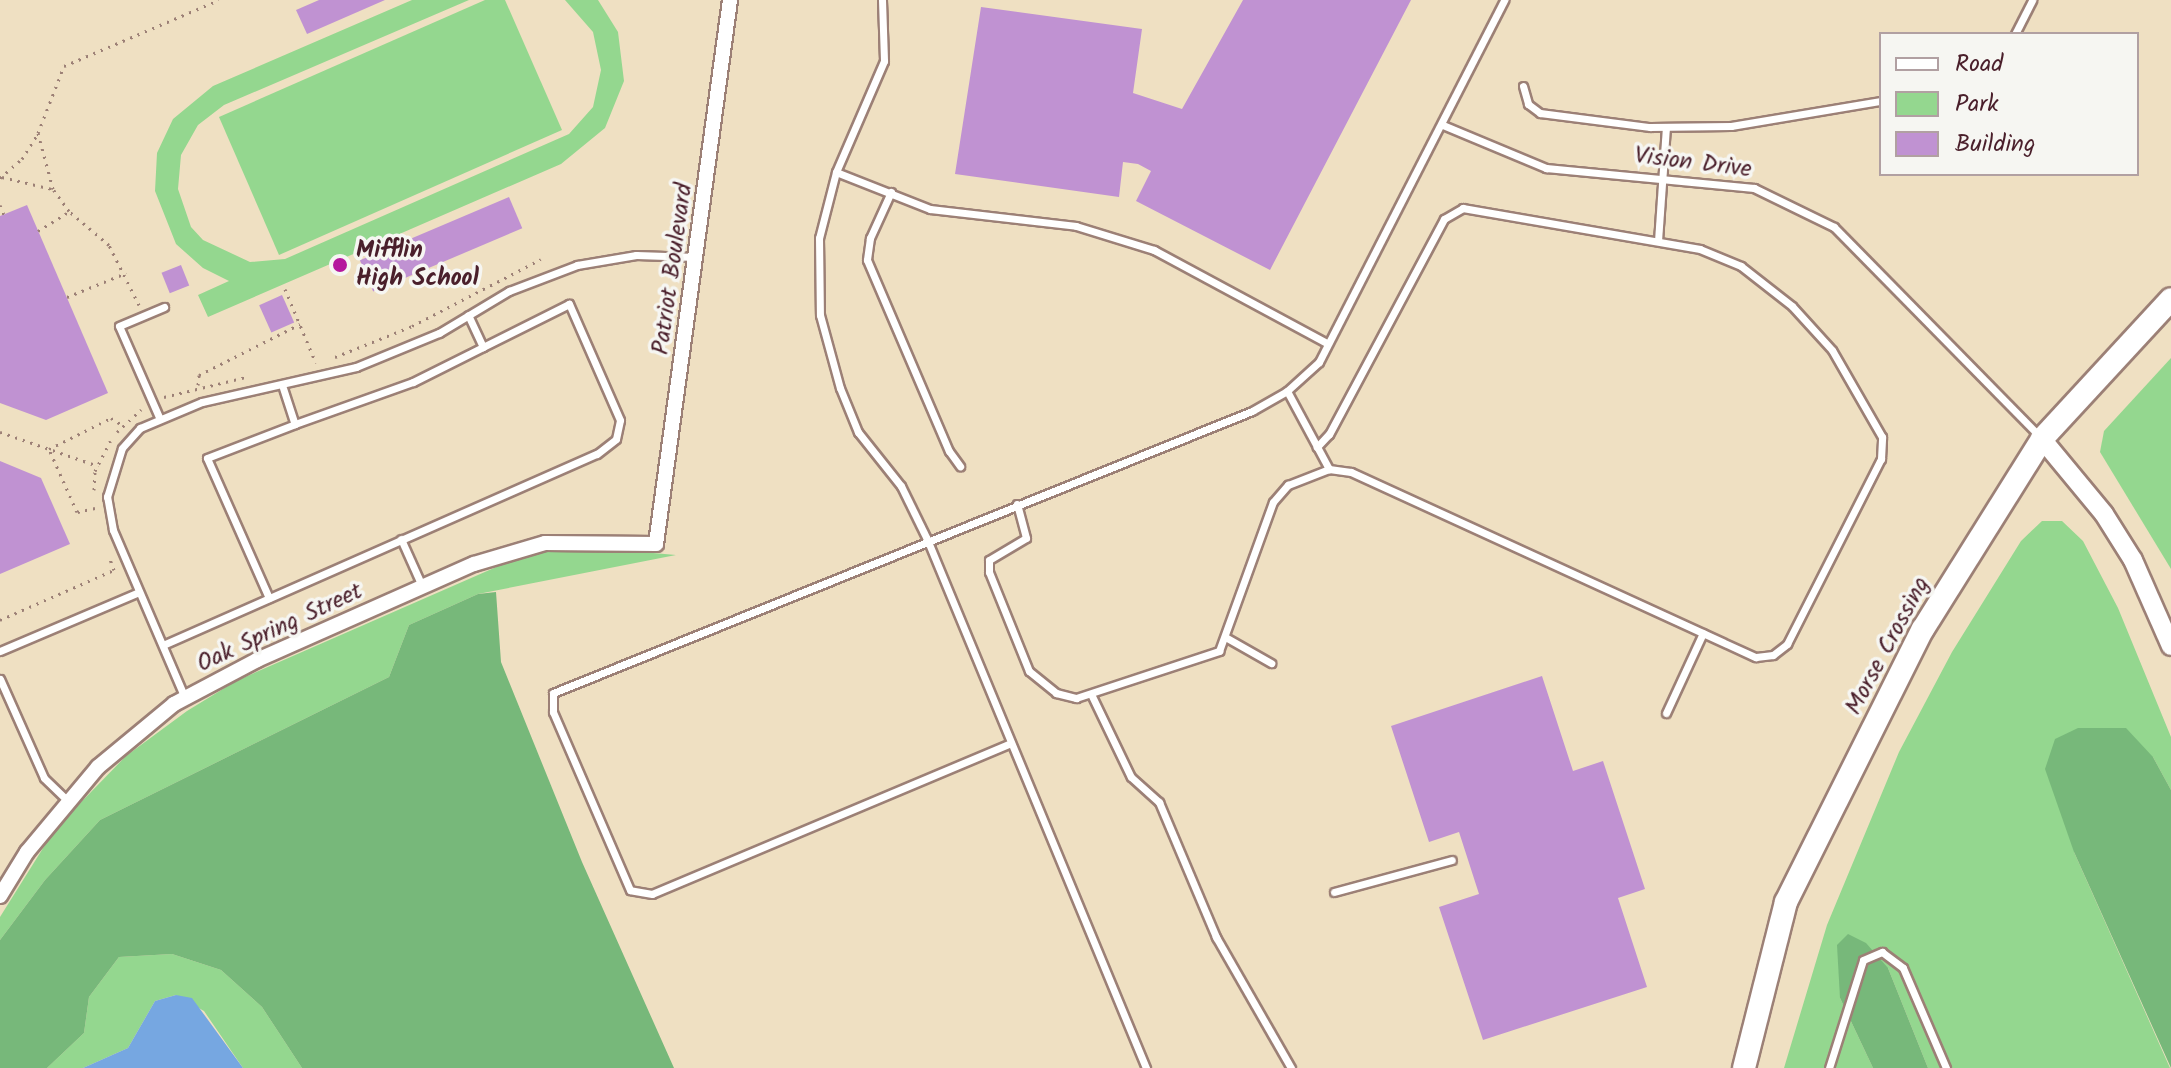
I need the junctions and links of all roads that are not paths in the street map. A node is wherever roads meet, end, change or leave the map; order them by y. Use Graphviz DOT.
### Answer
graph roads {
  1 [pos="730,0"];
  2 [pos="882,0"];
  3 [pos="1504,0"];
  4 [pos="2032,0"];
  5 [pos="2016,32"];
  6 [pos="1523,86"];
  7 [pos="1879,101"];
  8 [pos="1443,125"];
  9 [pos="1666,127"];
  10 [pos="836,172"];
  11 [pos="1664,177"];
  12 [pos="891,192"];
  13 [pos="1658,241"];
  14 [pos="697,257"];
  15 [pos="2171,299"];
  16 [pos="164,307"];
  17 [pos="468,315"];
  18 [pos="1327,343"];
  19 [pos="483,347"];
  20 [pos="283,388"];
  21 [pos="1287,391"];
  22 [pos="159,417"];
  23 [pos="295,424"];
  24 [pos="2042,439"];
  25 [pos="1317,447"];
  26 [pos="960,466"];
  27 [pos="1329,469"];
  28 [pos="1017,504"];
  29 [pos="401,539"];
  30 [pos="927,539"];
  31 [pos="656,544"];
  32 [pos="422,586"];
  33 [pos="139,592"];
  34 [pos="269,598"];
  35 [pos="1703,633"];
  36 [pos="1227,638"];
  37 [pos="163,645"];
  38 [pos="2171,646"];
  39 [pos="0,651"];
  40 [pos="1271,663"];
  41 [pos="0,679"];
  42 [pos="1091,694"];
  43 [pos="185,698"];
  44 [pos="1666,713"];
  45 [pos="1011,743"];
  46 [pos="69,802"];
  47 [pos="1452,860"];
  48 [pos="1334,892"];
  49 [pos="0,896"];
  50 [pos="1146,1068"];
  51 [pos="1291,1068"];
  52 [pos="1744,1068"];
  53 [pos="1829,1068"];
  54 [pos="1946,1068"];
  1 -- 14 [label="street, Patriot Boulevard"];
  2 -- 10 [label="lane"];
  3 -- 8 [label="lane"];
  4 -- 5 [label="lane"];
  6 -- 9 [label="lane"];
  7 -- 9 [label="lane"];
  8 -- 11 [label="lane, Vision Drive"];
  8 -- 18 [label="lane"];
  9 -- 11 [label="lane"];
  10 -- 12 [label="lane"];
  10 -- 30 [label="lane"];
  11 -- 13 [label="lane"];
  11 -- 24 [label="lane, Vision Drive"];
  12 -- 18 [label="lane"];
  12 -- 26 [label="lane"];
  13 -- 25 [label="lane"];
  13 -- 35 [label="lane"];
  14 -- 17 [label="lane"];
  14 -- 31 [label="street, Patriot Boulevard"];
  15 -- 24 [label="main road, Morse Crossing"];
  16 -- 22 [label="lane"];
  17 -- 19 [label="lane"];
  17 -- 20 [label="lane"];
  18 -- 21 [label="lane"];
  19 -- 23 [label="lane"];
  19 -- 29 [label="lane"];
  20 -- 22 [label="lane"];
  20 -- 23 [label="lane"];
  21 -- 25 [label="lane"];
  21 -- 28 [label="lane"];
  22 -- 33 [label="lane"];
  23 -- 34 [label="lane"];
  24 -- 38 [label="street"];
  24 -- 52 [label="main road, Morse Crossing"];
  25 -- 27 [label="lane"];
  27 -- 35 [label="lane"];
  27 -- 36 [label="lane"];
  28 -- 30 [label="lane"];
  28 -- 42 [label="lane"];
  29 -- 32 [label="lane"];
  29 -- 34 [label="lane"];
  30 -- 45 [label="lane"];
  30 -- 45 [label="lane"];
  31 -- 32 [label="street, Oak Spring Street"];
  32 -- 43 [label="street, Oak Spring Street"];
  33 -- 37 [label="lane"];
  33 -- 39 [label="lane"];
  34 -- 37 [label="lane"];
  35 -- 44 [label="lane"];
  36 -- 40 [label="lane"];
  36 -- 42 [label="lane"];
  37 -- 43 [label="lane"];
  41 -- 46 [label="lane"];
  42 -- 51 [label="lane"];
  43 -- 46 [label="street, Oak Spring Street"];
  45 -- 50 [label="lane"];
  46 -- 49 [label="street, Oak Spring Street"];
  47 -- 48 [label="lane"];
  53 -- 54 [label="lane"];
}
